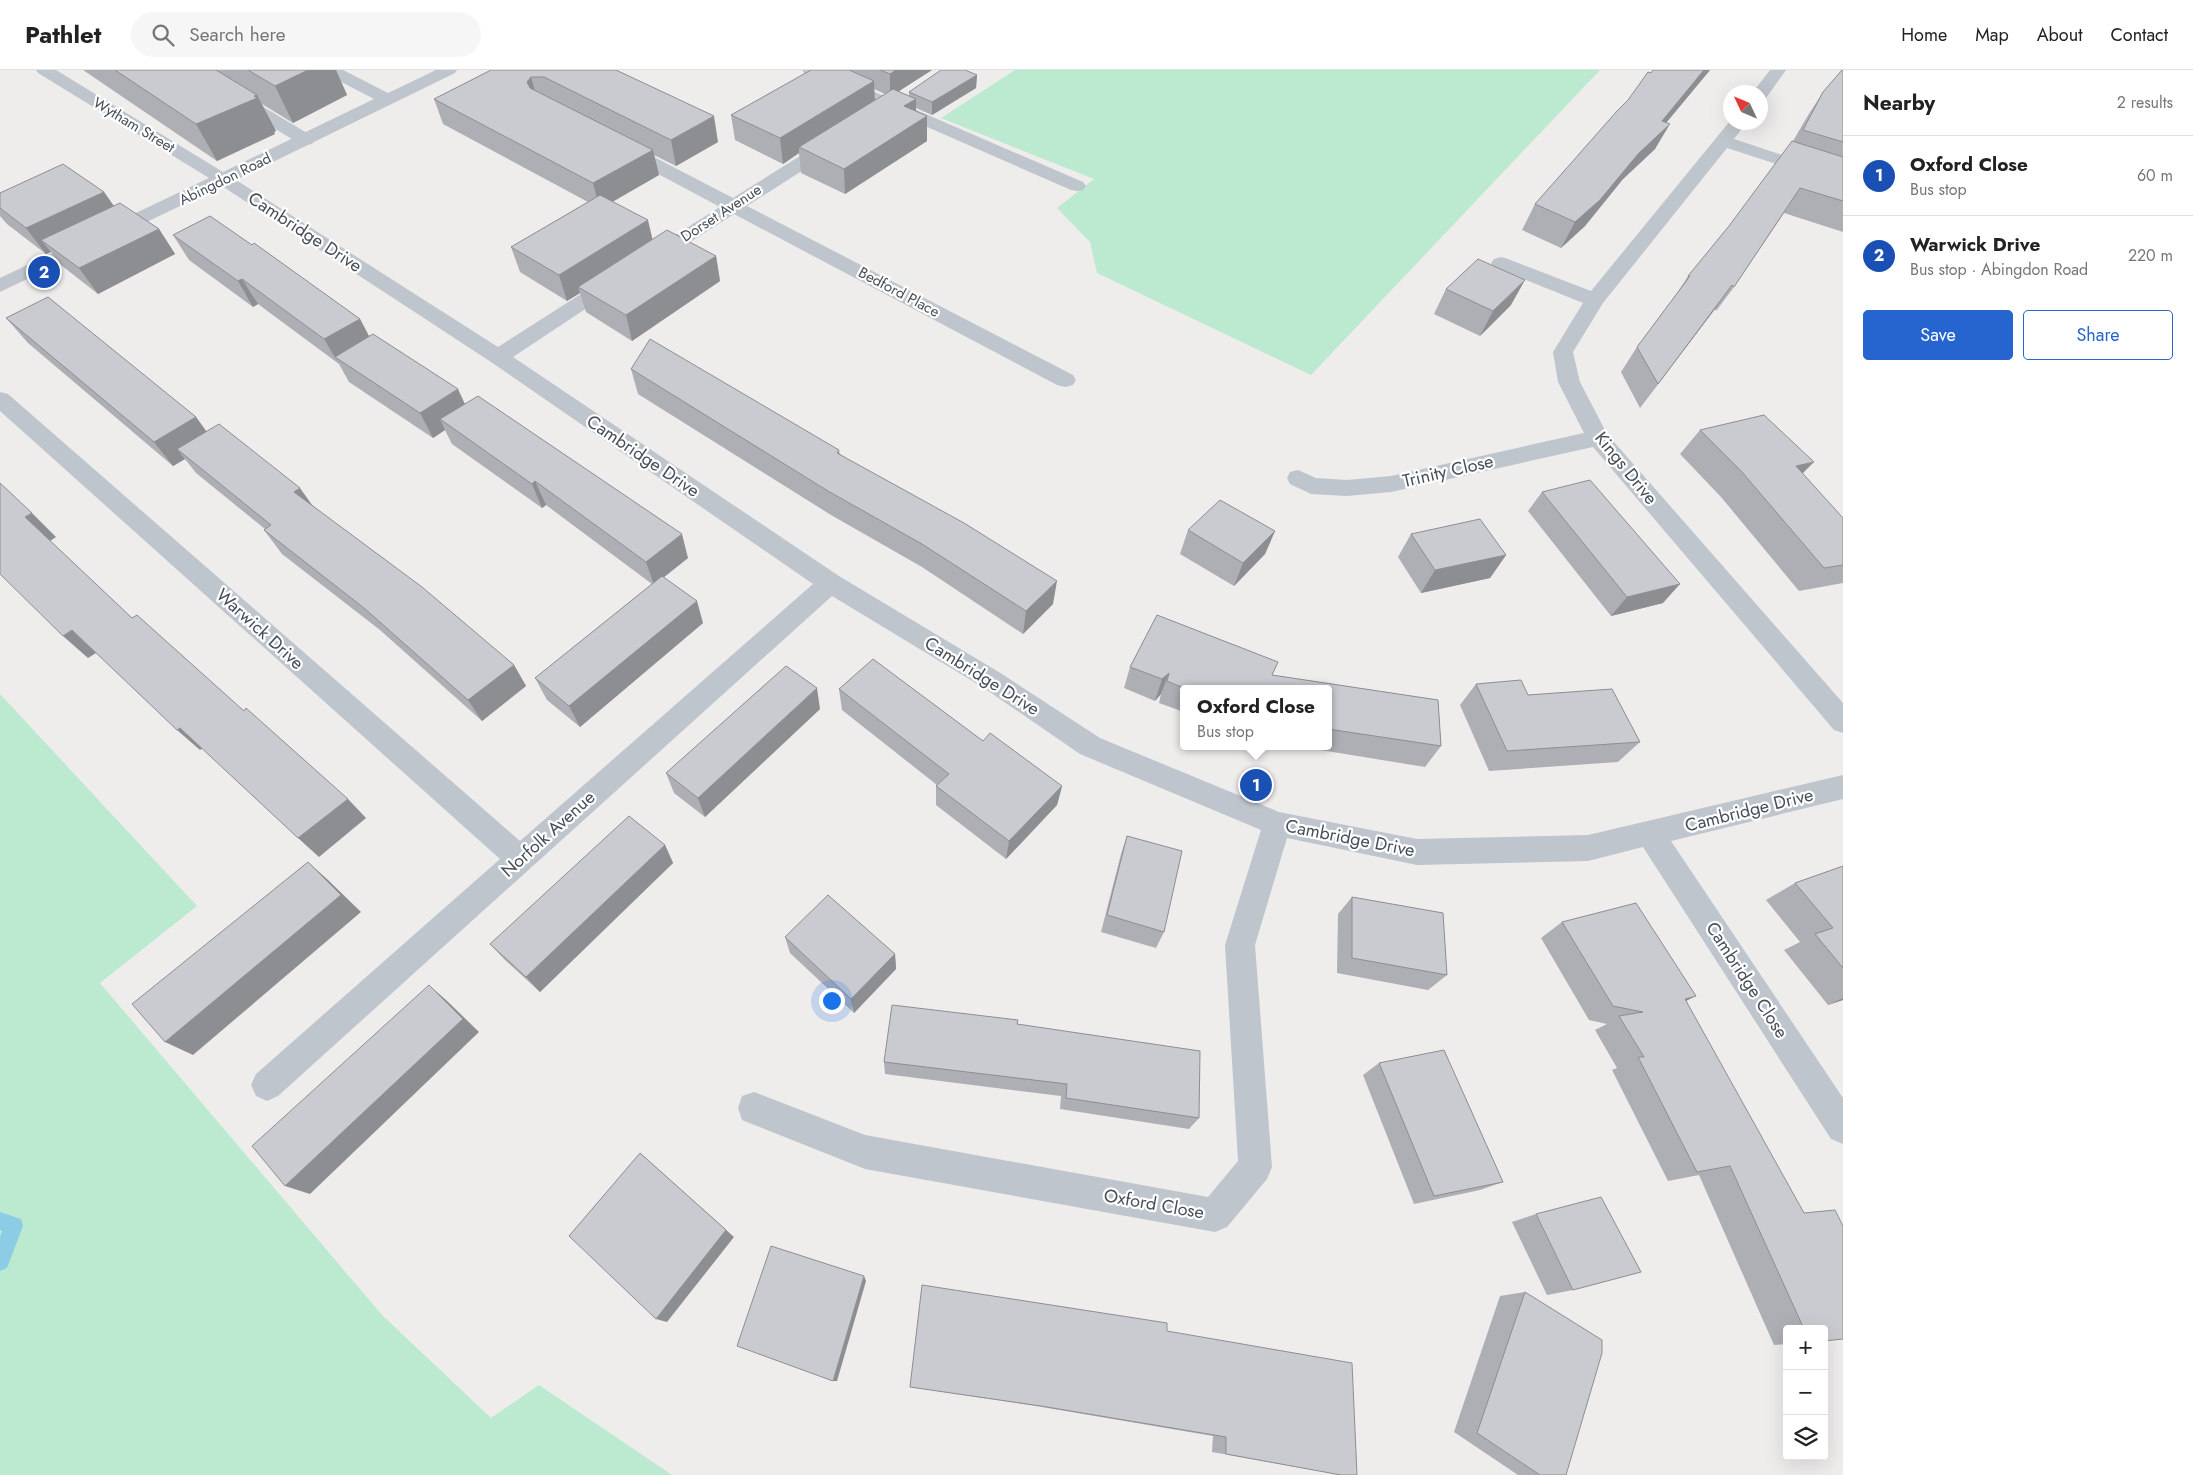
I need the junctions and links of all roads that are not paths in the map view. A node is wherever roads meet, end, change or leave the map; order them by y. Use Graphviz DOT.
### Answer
graph roads {
  1 [pos="44,70"];
  2 [pos="190,70"];
  3 [pos="330,70"];
  4 [pos="449,70"];
  5 [pos="810,70"];
  6 [pos="1778,70"];
  7 [pos="1767,85"];
  8 [pos="908,96"];
  9 [pos="388,100"];
  10 [pos="892,106"];
  11 [pos="875,116"];
  12 [pos="1733,130"];
  13 [pos="850,132"];
  14 [pos="604,139"];
  15 [pos="306,140"];
  16 [pos="1725,142"];
  17 [pos="224,180"];
  18 [pos="1843,181"];
  19 [pos="1077,186"];
  20 [pos="734,205"];
  21 [pos="1501,263"];
  22 [pos="0,286"];
  23 [pos="1595,300"];
  24 [pos="498,357"];
  25 [pos="1065,380"];
  26 [pos="0,399"];
  27 [pos="1598,438"];
  28 [pos="1298,478"];
  29 [pos="830,583"];
  30 [pos="1843,722"];
  31 [pos="1843,787"];
  32 [pos="1277,824"];
  33 [pos="1650,833"];
  34 [pos="520,859"];
  35 [pos="268,1085"];
  36 [pos="754,1108"];
  37 [pos="1843,1127"];
  1 -- 17 [label="street, Wytham Street"];
  2 -- 15 [label="street"];
  3 -- 9 [label="street"];
  4 -- 9 [label="street, Abingdon Road"];
  5 -- 10 [label="street"];
  6 -- 7 [label="street"];
  8 -- 10 [label="street"];
  9 -- 15 [label="street, Abingdon Road"];
  10 -- 11 [label="street"];
  10 -- 19 [label="street"];
  12 -- 16 [label="street, Kings Drive"];
  13 -- 20 [label="street, Dorset Avenue"];
  14 -- 20 [label="street, Bedford Place"];
  15 -- 17 [label="street, Abingdon Road"];
  16 -- 18 [label="street"];
  16 -- 23 [label="street, Kings Drive"];
  17 -- 22 [label="street, Abingdon Road"];
  17 -- 24 [label="street, Cambridge Drive"];
  20 -- 24 [label="street, Dorset Avenue"];
  20 -- 25 [label="street, Bedford Place"];
  21 -- 23 [label="street"];
  23 -- 27 [label="street, Kings Drive"];
  24 -- 29 [label="street, Cambridge Drive"];
  26 -- 34 [label="street, Warwick Drive"];
  27 -- 28 [label="street, Trinity Close"];
  27 -- 30 [label="street, Kings Drive"];
  29 -- 32 [label="street, Cambridge Drive"];
  29 -- 34 [label="street, Norfolk Avenue"];
  31 -- 33 [label="street, Cambridge Drive"];
  32 -- 33 [label="street, Cambridge Drive"];
  32 -- 36 [label="street, Oxford Close"];
  33 -- 37 [label="street, Cambridge Close"];
  34 -- 35 [label="street, Norfolk Avenue"];
}
